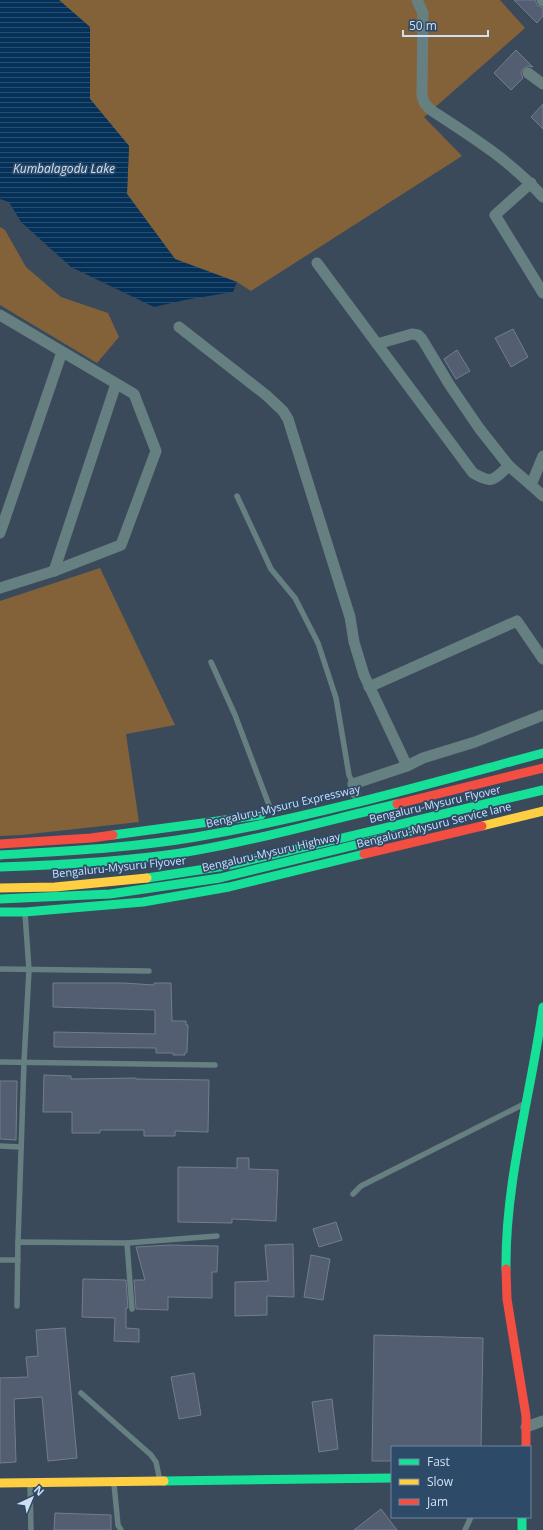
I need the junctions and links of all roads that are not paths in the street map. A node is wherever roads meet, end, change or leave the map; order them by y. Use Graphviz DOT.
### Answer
graph roads {
  1 [pos="417,0"];
  2 [pos="528,73"];
  3 [pos="543,84"];
  4 [pos="531,183"];
  5 [pos="543,196"];
  6 [pos="317,263"];
  7 [pos="543,292"];
  8 [pos="0,317"];
  9 [pos="179,328"];
  10 [pos="377,344"];
  11 [pos="62,352"];
  12 [pos="116,384"];
  13 [pos="543,456"];
  14 [pos="509,466"];
  15 [pos="531,485"];
  16 [pos="237,496"];
  17 [pos="543,496"];
  18 [pos="0,533"];
  19 [pos="54,571"];
  20 [pos="0,588"];
  21 [pos="543,659"];
  22 [pos="211,662"];
  23 [pos="369,687"];
  24 [pos="543,715"];
  25 [pos="543,748"];
  26 [pos="543,753"];
  27 [pos="407,766"];
  28 [pos="543,768"];
  29 [pos="393,784"];
  30 [pos="543,790"];
  31 [pos="354,791"];
  32 [pos="543,799"];
  33 [pos="308,805"];
  34 [pos="543,811"];
  35 [pos="272,813"];
  36 [pos="475,816"];
  37 [pos="429,827"];
  38 [pos="0,844"];
  39 [pos="20,844"];
  40 [pos="20,853"];
  41 [pos="0,855"];
  42 [pos="0,867"];
  43 [pos="0,888"];
  44 [pos="0,899"];
  45 [pos="24,899"];
  46 [pos="0,912"];
  47 [pos="25,912"];
  48 [pos="0,969"];
  49 [pos="29,970"];
  50 [pos="149,971"];
  51 [pos="543,1007"];
  52 [pos="537,1050"];
  53 [pos="543,1061"];
  54 [pos="0,1062"];
  55 [pos="24,1062"];
  56 [pos="214,1065"];
  57 [pos="526,1103"];
  58 [pos="0,1146"];
  59 [pos="21,1147"];
  60 [pos="353,1194"];
  61 [pos="217,1236"];
  62 [pos="18,1242"];
  63 [pos="127,1243"];
  64 [pos="0,1260"];
  65 [pos="18,1260"];
  66 [pos="17,1306"];
  67 [pos="132,1309"];
  68 [pos="81,1393"];
  69 [pos="543,1421"];
  70 [pos="526,1427"];
  71 [pos="526,1446"];
  72 [pos="391,1478"];
  73 [pos="114,1481"];
  74 [pos="160,1481"];
  75 [pos="30,1482"];
  76 [pos="0,1483"];
  77 [pos="471,1518"];
  78 [pos="522,1518"];
  79 [pos="31,1530"];
  80 [pos="121,1530"];
  81 [pos="465,1530"];
  82 [pos="522,1530"];
  1 -- 4 [label="street"];
  2 -- 3 [label="street"];
  4 -- 5 [label="street"];
  4 -- 7 [label="street"];
  6 -- 10 [label="street"];
  8 -- 11 [label="street"];
  9 -- 23 [label="street"];
  10 -- 14 [label="street"];
  10 -- 14 [label="street"];
  11 -- 12 [label="street"];
  11 -- 18 [label="street"];
  12 -- 19 [label="street"];
  12 -- 19 [label="street"];
  13 -- 15 [label="street"];
  14 -- 15 [label="street"];
  15 -- 17 [label="street"];
  16 -- 31 [label="lane"];
  19 -- 20 [label="street"];
  21 -- 23 [label="street"];
  22 -- 35 [label="lane"];
  23 -- 27 [label="street"];
  24 -- 27 [label="street"];
  25 -- 29 [label="main road"];
  26 -- 40 [label="main road, Bengaluru-Mysuru Expressway"];
  27 -- 31 [label="street"];
  28 -- 42 [label="main road, bridge"];
  30 -- 43 [label="main road, Bengaluru-Mysuru Flyover, bridge"];
  32 -- 36 [label="main road"];
  33 -- 35 [label="main road, Bengaluru-Mysuru Expressway"];
  34 -- 47 [label="main road, Bengaluru-Mysuru Service lane"];
  35 -- 39 [label="main road, Bengaluru-Mysuru Expressway"];
  37 -- 45 [label="main road, Bengaluru-Mysuru Highway"];
  38 -- 39 [label="main road, Bengaluru-Mysuru Expressway"];
  39 -- 40 [label="main road"];
  40 -- 41 [label="main road, Bengaluru-Mysuru Expressway"];
  40 -- 45 [label="main road"];
  44 -- 45 [label="main road, Bengaluru-Mysuru Highway"];
  45 -- 47 [label="main road"];
  46 -- 47 [label="main road, Bengaluru-Mysuru Service lane"];
  47 -- 49 [label="lane"];
  48 -- 49 [label="lane"];
  49 -- 50 [label="lane"];
  49 -- 55 [label="lane"];
  51 -- 52 [label="main road"];
  52 -- 53 [label="street"];
  52 -- 57 [label="main road"];
  54 -- 55 [label="lane"];
  55 -- 56 [label="lane"];
  55 -- 59 [label="lane"];
  57 -- 60 [label="lane"];
  57 -- 70 [label="main road"];
  58 -- 59 [label="lane"];
  59 -- 62 [label="lane"];
  61 -- 63 [label="lane"];
  62 -- 63 [label="lane"];
  62 -- 65 [label="lane"];
  63 -- 67 [label="lane"];
  64 -- 65 [label="lane"];
  65 -- 66 [label="lane"];
  68 -- 74 [label="lane"];
  69 -- 70 [label="street"];
  70 -- 71 [label="main road"];
  72 -- 74 [label="main road"];
  73 -- 74 [label="main road"];
  73 -- 75 [label="main road"];
  73 -- 80 [label="lane"];
  75 -- 76 [label="main road"];
  75 -- 79 [label="lane"];
  77 -- 81 [label="lane"];
  78 -- 82 [label="main road"];
}
